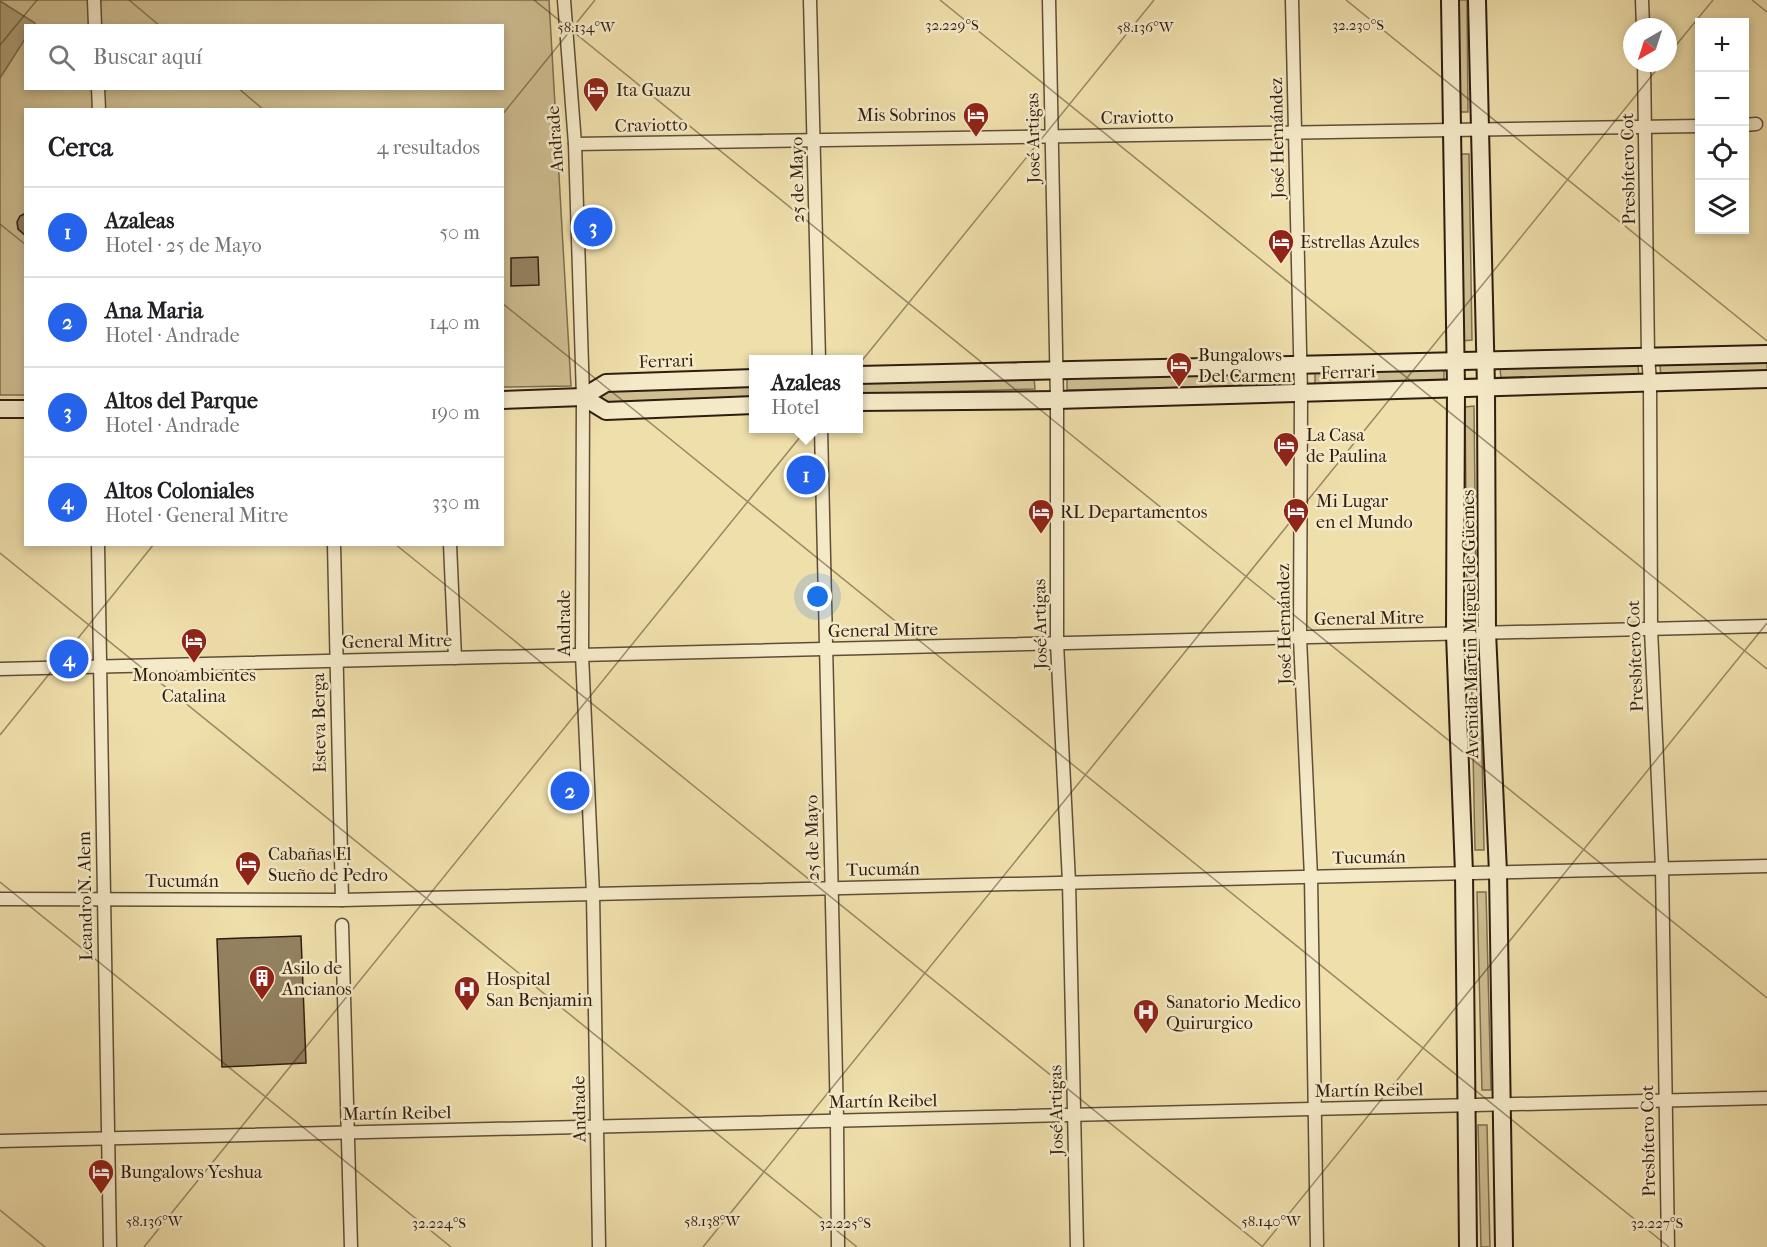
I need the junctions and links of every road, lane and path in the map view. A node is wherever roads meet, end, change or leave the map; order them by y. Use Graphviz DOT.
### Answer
graph roads {
  1 [pos="94,0"];
  2 [pos="564,0"];
  3 [pos="810,0"];
  4 [pos="1049,0"];
  5 [pos="1292,0"];
  6 [pos="1450,0"];
  7 [pos="1477,0"];
  8 [pos="1642,0"];
  9 [pos="1643,18"];
  10 [pos="95,24"];
  11 [pos="1644,72"];
  12 [pos="98,90"];
  13 [pos="99,108"];
  14 [pos="1695,126"];
  15 [pos="1645,127"];
  16 [pos="1452,130"];
  17 [pos="1480,130"];
  18 [pos="1296,133"];
  19 [pos="1052,137"];
  20 [pos="814,140"];
  21 [pos="575,144"];
  22 [pos="1767,354"];
  23 [pos="819,355"];
  24 [pos="1648,356"];
  25 [pos="1485,360"];
  26 [pos="1456,361"];
  27 [pos="1300,364"];
  28 [pos="1056,370"];
  29 [pos="863,375"];
  30 [pos="749,378"];
  31 [pos="1767,379"];
  32 [pos="1650,382"];
  33 [pos="1486,387"];
  34 [pos="1456,388"];
  35 [pos="1300,394"];
  36 [pos="583,397"];
  37 [pos="504,400"];
  38 [pos="1056,400"];
  39 [pos="863,402"];
  40 [pos="749,405"];
  41 [pos="0,409"];
  42 [pos="24,409"];
  43 [pos="820,433"];
  44 [pos="98,546"];
  45 [pos="334,546"];
  46 [pos="450,546"];
  47 [pos="1767,626"];
  48 [pos="1651,629"];
  49 [pos="1487,632"];
  50 [pos="1455,634"];
  51 [pos="1300,638"];
  52 [pos="1057,643"];
  53 [pos="826,649"];
  54 [pos="582,655"];
  55 [pos="455,658"];
  56 [pos="336,661"];
  57 [pos="99,666"];
  58 [pos="0,669"];
  59 [pos="1767,866"];
  60 [pos="1662,868"];
  61 [pos="1498,872"];
  62 [pos="1464,873"];
  63 [pos="1311,876"];
  64 [pos="1069,882"];
  65 [pos="831,888"];
  66 [pos="593,894"];
  67 [pos="0,899"];
  68 [pos="103,899"];
  69 [pos="342,900"];
  70 [pos="342,925"];
  71 [pos="1767,1098"];
  72 [pos="1666,1100"];
  73 [pos="1501,1104"];
  74 [pos="1466,1105"];
  75 [pos="1314,1109"];
  76 [pos="1074,1114"];
  77 [pos="837,1120"];
  78 [pos="597,1126"];
  79 [pos="348,1132"];
  80 [pos="108,1138"];
  81 [pos="0,1141"];
  82 [pos="110,1247"];
  83 [pos="351,1247"];
  84 [pos="599,1247"];
  85 [pos="838,1247"];
  86 [pos="1077,1247"];
  87 [pos="1317,1247"];
  88 [pos="1468,1247"];
  89 [pos="1504,1247"];
  90 [pos="1668,1247"];
  1 -- 10 [label="street"];
  2 -- 21 [label="street, Andrade"];
  3 -- 20 [label="street, 25 de Mayo"];
  4 -- 19 [label="street, José Artigas"];
  5 -- 18 [label="street, José Hernández"];
  6 -- 16 [label="street, Avenida Martin Miguel de Güemes"];
  7 -- 17 [label="street, Avenida Martin Miguel de Güemes"];
  8 -- 9 [label="street"];
  11 -- 15 [label="street, Presbítero Cot"];
  12 -- 13 [label="street"];
  14 -- 15 [label="street, Craviotto"];
  15 -- 17 [label="street, Craviotto"];
  15 -- 24 [label="street, Presbítero Cot"];
  16 -- 17 [label="street, Craviotto"];
  16 -- 18 [label="street, Craviotto"];
  16 -- 26 [label="street, Avenida Martin Miguel de Güemes"];
  17 -- 25 [label="street, Avenida Martin Miguel de Güemes"];
  18 -- 19 [label="street, Craviotto"];
  18 -- 27 [label="street, José Hernández"];
  19 -- 20 [label="street, Craviotto"];
  19 -- 28 [label="street, José Artigas"];
  20 -- 21 [label="street, Craviotto"];
  20 -- 23 [label="street, 25 de Mayo"];
  21 -- 36 [label="street, Andrade"];
  22 -- 24 [label="street, Ferrari"];
  24 -- 25 [label="street, Ferrari"];
  24 -- 32 [label="street, Presbítero Cot"];
  25 -- 26 [label="street, Ferrari"];
  25 -- 33 [label="street, Avenida Martin Miguel de Güemes"];
  26 -- 27 [label="street, Ferrari"];
  26 -- 34 [label="street, Avenida Martin Miguel de Güemes"];
  27 -- 28 [label="street, Ferrari"];
  27 -- 35 [label="street, José Hernández"];
  28 -- 29 [label="street, Ferrari"];
  28 -- 38 [label="street, José Artigas"];
  30 -- 36 [label="street, Ferrari"];
  31 -- 32 [label="street, Ferrari"];
  32 -- 33 [label="street, Ferrari"];
  32 -- 48 [label="street, Presbítero Cot"];
  33 -- 34 [label="street, Ferrari"];
  33 -- 49 [label="street, Avenida Martin Miguel de Güemes"];
  34 -- 35 [label="street, Ferrari"];
  34 -- 50 [label="street, Avenida Martin Miguel de Güemes"];
  35 -- 38 [label="street, Ferrari"];
  35 -- 51 [label="street, José Hernández"];
  36 -- 37 [label="street, Ferrari"];
  36 -- 40 [label="street"];
  36 -- 54 [label="street, Andrade"];
  38 -- 39 [label="street, Ferrari"];
  38 -- 52 [label="street, José Artigas"];
  41 -- 42 [label="street"];
  43 -- 53 [label="street, 25 de Mayo"];
  44 -- 57 [label="street, Leandro N. Alem"];
  45 -- 56 [label="street, Esteva Berga"];
  46 -- 55 [label="street"];
  47 -- 48 [label="street, General Mitre"];
  48 -- 49 [label="street, General Mitre"];
  48 -- 60 [label="street, Presbítero Cot"];
  49 -- 50 [label="street, General Mitre"];
  49 -- 61 [label="street, Avenida Martin Miguel de Güemes"];
  50 -- 51 [label="street, General Mitre"];
  50 -- 62 [label="street, Avenida Martin Miguel de Güemes"];
  51 -- 52 [label="street, General Mitre"];
  51 -- 63 [label="street, José Hernández"];
  52 -- 53 [label="street, General Mitre"];
  52 -- 64 [label="street, José Artigas"];
  53 -- 54 [label="street, General Mitre"];
  53 -- 65 [label="street, 25 de Mayo"];
  54 -- 55 [label="street, General Mitre"];
  54 -- 66 [label="street, Andrade"];
  55 -- 56 [label="street, General Mitre"];
  56 -- 57 [label="street, General Mitre"];
  56 -- 69 [label="street, Esteva Berga"];
  57 -- 58 [label="street, General Mitre"];
  57 -- 68 [label="street, Leandro N. Alem"];
  59 -- 60 [label="street, Tucumán"];
  60 -- 61 [label="street, Tucumán"];
  60 -- 72 [label="street, Presbítero Cot"];
  61 -- 62 [label="street, Tucumán"];
  61 -- 73 [label="street, Avenida Martin Miguel de Güemes"];
  62 -- 63 [label="street, Tucumán"];
  62 -- 74 [label="street, Avenida Martin Miguel de Güemes"];
  63 -- 64 [label="street, Tucumán"];
  63 -- 75 [label="street, José Hernández"];
  64 -- 65 [label="street, Tucumán"];
  64 -- 76 [label="street, José Artigas"];
  65 -- 66 [label="street, Tucumán"];
  65 -- 77 [label="street, 25 de Mayo"];
  66 -- 69 [label="street, Tucumán"];
  66 -- 78 [label="street, Andrade"];
  67 -- 68 [label="street, Tucumán"];
  68 -- 69 [label="street, Tucumán"];
  68 -- 80 [label="street, Leandro N. Alem"];
  70 -- 79 [label="street"];
  71 -- 72 [label="street, Martín Reibel"];
  72 -- 73 [label="street, Martín Reibel"];
  72 -- 90 [label="street, Presbítero Cot"];
  73 -- 74 [label="street, Martín Reibel"];
  73 -- 89 [label="street, Avenida Martin Miguel de Güemes"];
  74 -- 75 [label="street, Martín Reibel"];
  74 -- 88 [label="street, Avenida Martin Miguel de Güemes"];
  75 -- 76 [label="street, Martín Reibel"];
  75 -- 87 [label="street, José Hernández"];
  76 -- 77 [label="street, Martín Reibel"];
  76 -- 86 [label="street, José Artigas"];
  77 -- 78 [label="street, Martín Reibel"];
  77 -- 85 [label="street, 25 de Mayo"];
  78 -- 79 [label="street, Martín Reibel"];
  78 -- 84 [label="street, Andrade"];
  79 -- 80 [label="street, Martín Reibel"];
  79 -- 83 [label="street"];
  80 -- 81 [label="street, Martín Reibel"];
  80 -- 82 [label="street, Leandro N. Alem"];
}
